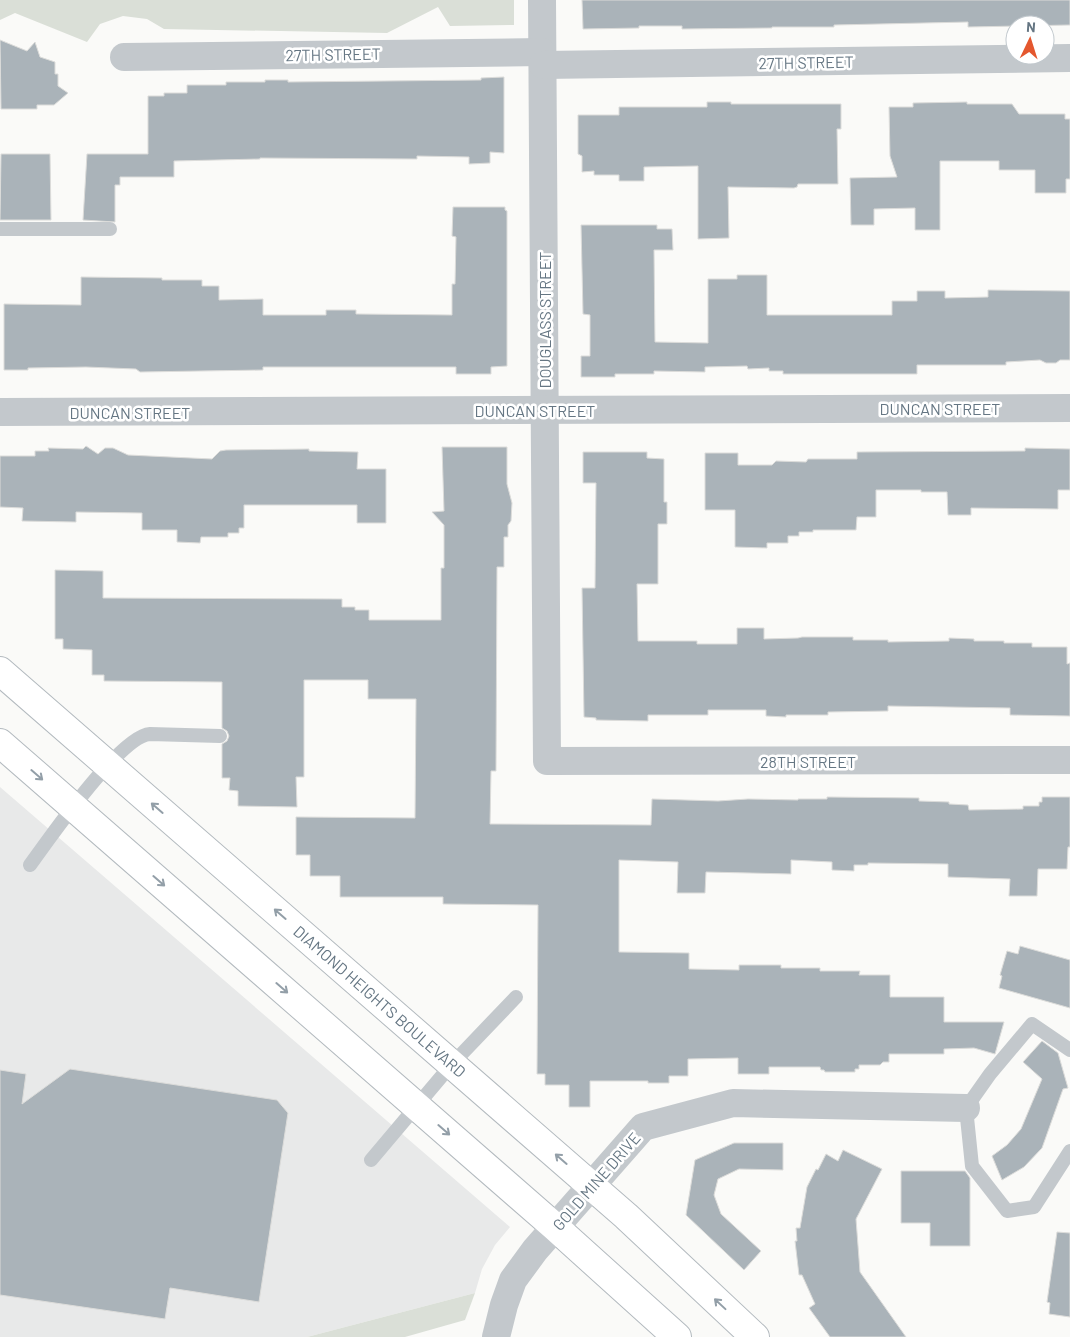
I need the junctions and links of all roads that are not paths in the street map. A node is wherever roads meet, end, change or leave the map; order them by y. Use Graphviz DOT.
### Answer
graph roads {
  1 [pos="542,0"];
  2 [pos="124,57"];
  3 [pos="1070,58"];
  4 [pos="542,59"];
  5 [pos="0,229"];
  6 [pos="110,229"];
  7 [pos="1070,408"];
  8 [pos="544,410"];
  9 [pos="0,412"];
  10 [pos="0,671"];
  11 [pos="220,736"];
  12 [pos="0,743"];
  13 [pos="1070,760"];
  14 [pos="547,761"];
  15 [pos="108,765"];
  16 [pos="73,806"];
  17 [pos="30,865"];
  18 [pos="516,997"];
  19 [pos="1070,1050"];
  20 [pos="452,1064"];
  21 [pos="418,1107"];
  22 [pos="966,1108"];
  23 [pos="1070,1151"];
  24 [pos="371,1160"];
  25 [pos="591,1186"];
  26 [pos="556,1227"];
  27 [pos="496,1337"];
  28 [pos="677,1337"];
  29 [pos="755,1337"];
  1 -- 4 [label="street, DOUGLASS STREET"];
  2 -- 4 [label="street, 27TH STREET"];
  3 -- 4 [label="street, 27TH STREET"];
  4 -- 8 [label="street, DOUGLASS STREET"];
  5 -- 6 [label="lane"];
  7 -- 8 [label="street, DUNCAN STREET"];
  8 -- 9 [label="street, DUNCAN STREET"];
  8 -- 14 [label="street, DOUGLASS STREET"];
  10 -- 15 [label="main road, DIAMOND HEIGHTS BOULEVARD"];
  11 -- 15 [label="lane"];
  12 -- 16 [label="main road, one-way"];
  13 -- 14 [label="street, 28TH STREET"];
  15 -- 16 [label="lane"];
  20 -- 15 [label="main road, DIAMOND HEIGHTS BOULEVARD, one-way"];
  16 -- 17 [label="lane"];
  16 -- 21 [label="main road, one-way"];
  18 -- 20 [label="lane"];
  19 -- 22 [label="lane"];
  20 -- 21 [label="lane"];
  25 -- 20 [label="main road, DIAMOND HEIGHTS BOULEVARD, one-way"];
  21 -- 24 [label="lane"];
  21 -- 26 [label="main road, one-way"];
  22 -- 23 [label="lane"];
  22 -- 25 [label="street, GOLD MINE DRIVE"];
  25 -- 26 [label="street, GOLD MINE DRIVE"];
  29 -- 25 [label="main road, DIAMOND HEIGHTS BOULEVARD, one-way"];
  26 -- 27 [label="street, GOLD MINE DRIVE"];
  26 -- 28 [label="main road"];
}
